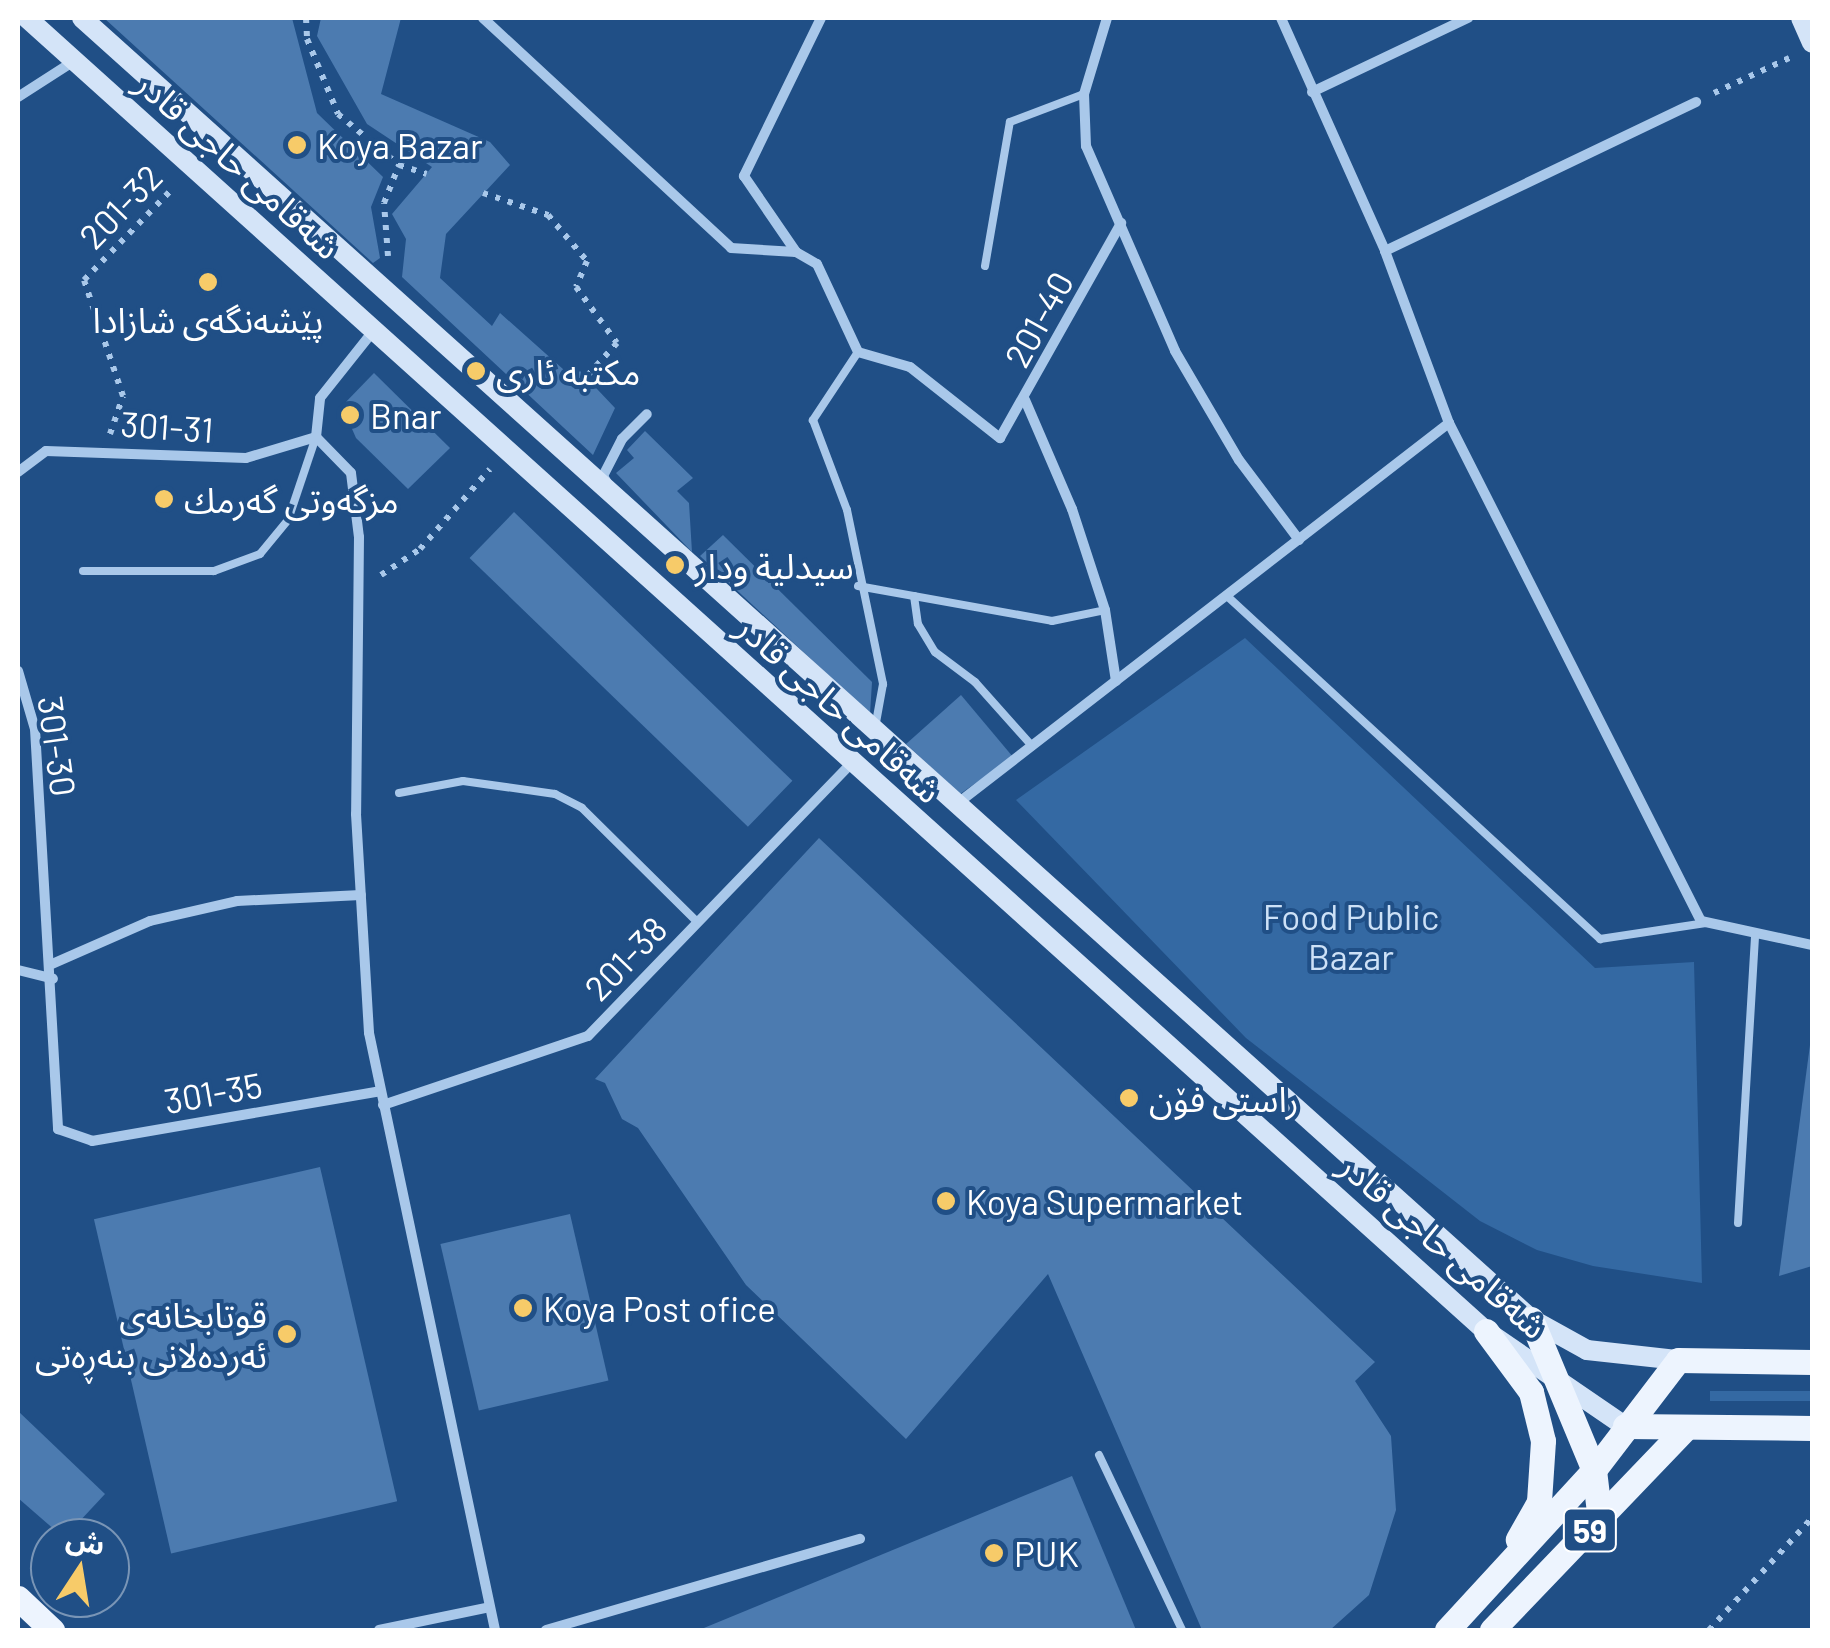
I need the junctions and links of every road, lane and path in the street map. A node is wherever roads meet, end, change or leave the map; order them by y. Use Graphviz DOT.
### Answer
graph roads {
  1 [pos="27,18"];
  2 [pos="82,18"];
  3 [pos="306,18"];
  4 [pos="483,18"];
  5 [pos="821,18"];
  6 [pos="1107,18"];
  7 [pos="1281,18"];
  8 [pos="1468,18"];
  9 [pos="1801,18"];
  10 [pos="1804,49"];
  11 [pos="75,60"];
  12 [pos="1312,92"];
  13 [pos="1084,94"];
  14 [pos="18,98"];
  15 [pos="1696,102"];
  16 [pos="399,165"];
  17 [pos="193,167"];
  18 [pos="427,174"];
  19 [pos="483,194"];
  20 [pos="1121,224"];
  21 [pos="1386,250"];
  22 [pos="796,252"];
  23 [pos="986,266"];
  24 [pos="379,284"];
  25 [pos="374,330"];
  26 [pos="858,352"];
  27 [pos="586,376"];
  28 [pos="1025,400"];
  29 [pos="647,414"];
  30 [pos="1449,424"];
  31 [pos="316,437"];
  32 [pos="105,449"];
  33 [pos="507,450"];
  34 [pos="18,472"];
  35 [pos="614,495"];
  36 [pos="1299,540"];
  37 [pos="83,571"];
  38 [pos="360,580"];
  39 [pos="858,586"];
  40 [pos="914,596"];
  41 [pos="1227,596"];
  42 [pos="1105,610"];
  43 [pos="18,671"];
  44 [pos="1116,681"];
  45 [pos="874,730"];
  46 [pos="1032,746"];
  47 [pos="852,763"];
  48 [pos="399,793"];
  49 [pos="958,803"];
  50 [pos="360,895"];
  51 [pos="696,922"];
  52 [pos="1706,923"];
  53 [pos="1755,937"];
  54 [pos="1812,945"];
  55 [pos="52,964"];
  56 [pos="18,970"];
  57 [pos="53,979"];
  58 [pos="380,1091"];
  59 [pos="383,1105"];
  60 [pos="58,1128"];
  61 [pos="1738,1222"];
  62 [pos="1531,1319"];
  63 [pos="1486,1331"];
  64 [pos="1678,1360"];
  65 [pos="1812,1362"];
  66 [pos="1564,1387"];
  67 [pos="1624,1426"];
  68 [pos="1812,1428"];
  69 [pos="1685,1429"];
  70 [pos="1099,1455"];
  71 [pos="1594,1470"];
  72 [pos="1812,1518"];
  73 [pos="1600,1520"];
  74 [pos="860,1539"];
  75 [pos="1487,1592"];
  76 [pos="18,1598"];
  77 [pos="490,1607"];
  78 [pos="52,1630"];
  79 [pos="379,1630"];
  80 [pos="496,1630"];
  81 [pos="546,1630"];
  82 [pos="1182,1630"];
  83 [pos="1447,1630"];
  84 [pos="1492,1630"];
  85 [pos="1709,1630"];
  1 -- 11 [label="main road, شەقامی حاجی قادر"];
  2 -- 24 [label="main road, شەقامی حاجی قادر"];
  3 -- 16 [label="path"];
  4 -- 22 [label="street"];
  5 -- 22 [label="street"];
  6 -- 13 [label="street"];
  7 -- 12 [label="street"];
  8 -- 12 [label="street"];
  9 -- 10 [label="main road"];
  10 -- 15 [label="path"];
  11 -- 14 [label="street"];
  11 -- 17 [label="main road, شەقامی حاجی قادر"];
  12 -- 21 [label="street"];
  13 -- 20 [label="street"];
  13 -- 23 [label="lane"];
  15 -- 21 [label="street"];
  16 -- 18 [label="path"];
  16 -- 24 [label="path"];
  17 -- 25 [label="main road, شەقامی حاجی قادر"];
  17 -- 32 [label="path, 201-32"];
  19 -- 27 [label="path"];
  20 -- 28 [label="street, 201-40"];
  20 -- 36 [label="street"];
  21 -- 30 [label="street"];
  22 -- 26 [label="street"];
  24 -- 35 [label="main road, شەقامی حاجی قادر"];
  25 -- 31 [label="street"];
  25 -- 33 [label="main road, شەقامی حاجی قادر"];
  26 -- 28 [label="street, 201-40"];
  26 -- 39 [label="lane"];
  28 -- 42 [label="street"];
  29 -- 35 [label="street"];
  30 -- 36 [label="street"];
  30 -- 52 [label="street"];
  31 -- 32 [label="street, 301-31"];
  31 -- 37 [label="lane"];
  31 -- 38 [label="street"];
  32 -- 34 [label="street, 301-31"];
  33 -- 38 [label="path"];
  33 -- 47 [label="main road, شەقامی حاجی قادر"];
  35 -- 45 [label="main road, شەقامی حاجی قادر"];
  36 -- 41 [label="street"];
  38 -- 50 [label="street"];
  39 -- 40 [label="lane"];
  39 -- 45 [label="lane"];
  40 -- 42 [label="lane"];
  40 -- 46 [label="lane"];
  41 -- 44 [label="street"];
  41 -- 52 [label="lane"];
  42 -- 44 [label="street"];
  43 -- 55 [label="street, 301-30"];
  44 -- 46 [label="street"];
  45 -- 49 [label="main road, شەقامی حاجی قادر"];
  46 -- 49 [label="street"];
  47 -- 51 [label="street, 201-38"];
  47 -- 63 [label="main road, شەقامی حاجی قادر"];
  48 -- 51 [label="lane"];
  49 -- 62 [label="main road, شەقامی حاجی قادر"];
  50 -- 55 [label="street"];
  50 -- 58 [label="street"];
  51 -- 59 [label="street, 201-38"];
  52 -- 53 [label="street"];
  53 -- 54 [label="street"];
  53 -- 61 [label="lane"];
  55 -- 57 [label="street, 301-30"];
  56 -- 57 [label="street"];
  57 -- 60 [label="street, 301-30"];
  58 -- 59 [label="street"];
  58 -- 60 [label="street, 301-35"];
  59 -- 77 [label="street"];
  62 -- 64 [label="main road, شەقامی حاجی قادر"];
  62 -- 66 [label="main road"];
  63 -- 66 [label="main road, شەقامی حاجی قادر"];
  63 -- 75 [label="main road"];
  64 -- 65 [label="main road"];
  64 -- 67 [label="main road"];
  66 -- 67 [label="main road, شەقامی حاجی قادر"];
  66 -- 71 [label="main road"];
  67 -- 69 [label="main road"];
  67 -- 71 [label="main road"];
  68 -- 69 [label="main road"];
  69 -- 73 [label="main road, 59"];
  70 -- 82 [label="lane"];
  71 -- 73 [label="main road"];
  71 -- 75 [label="main road, 59"];
  72 -- 85 [label="path"];
  73 -- 84 [label="main road, 59"];
  74 -- 81 [label="street"];
  75 -- 83 [label="main road, 59"];
  76 -- 78 [label="main road"];
  77 -- 79 [label="street"];
  77 -- 80 [label="street"];
}
